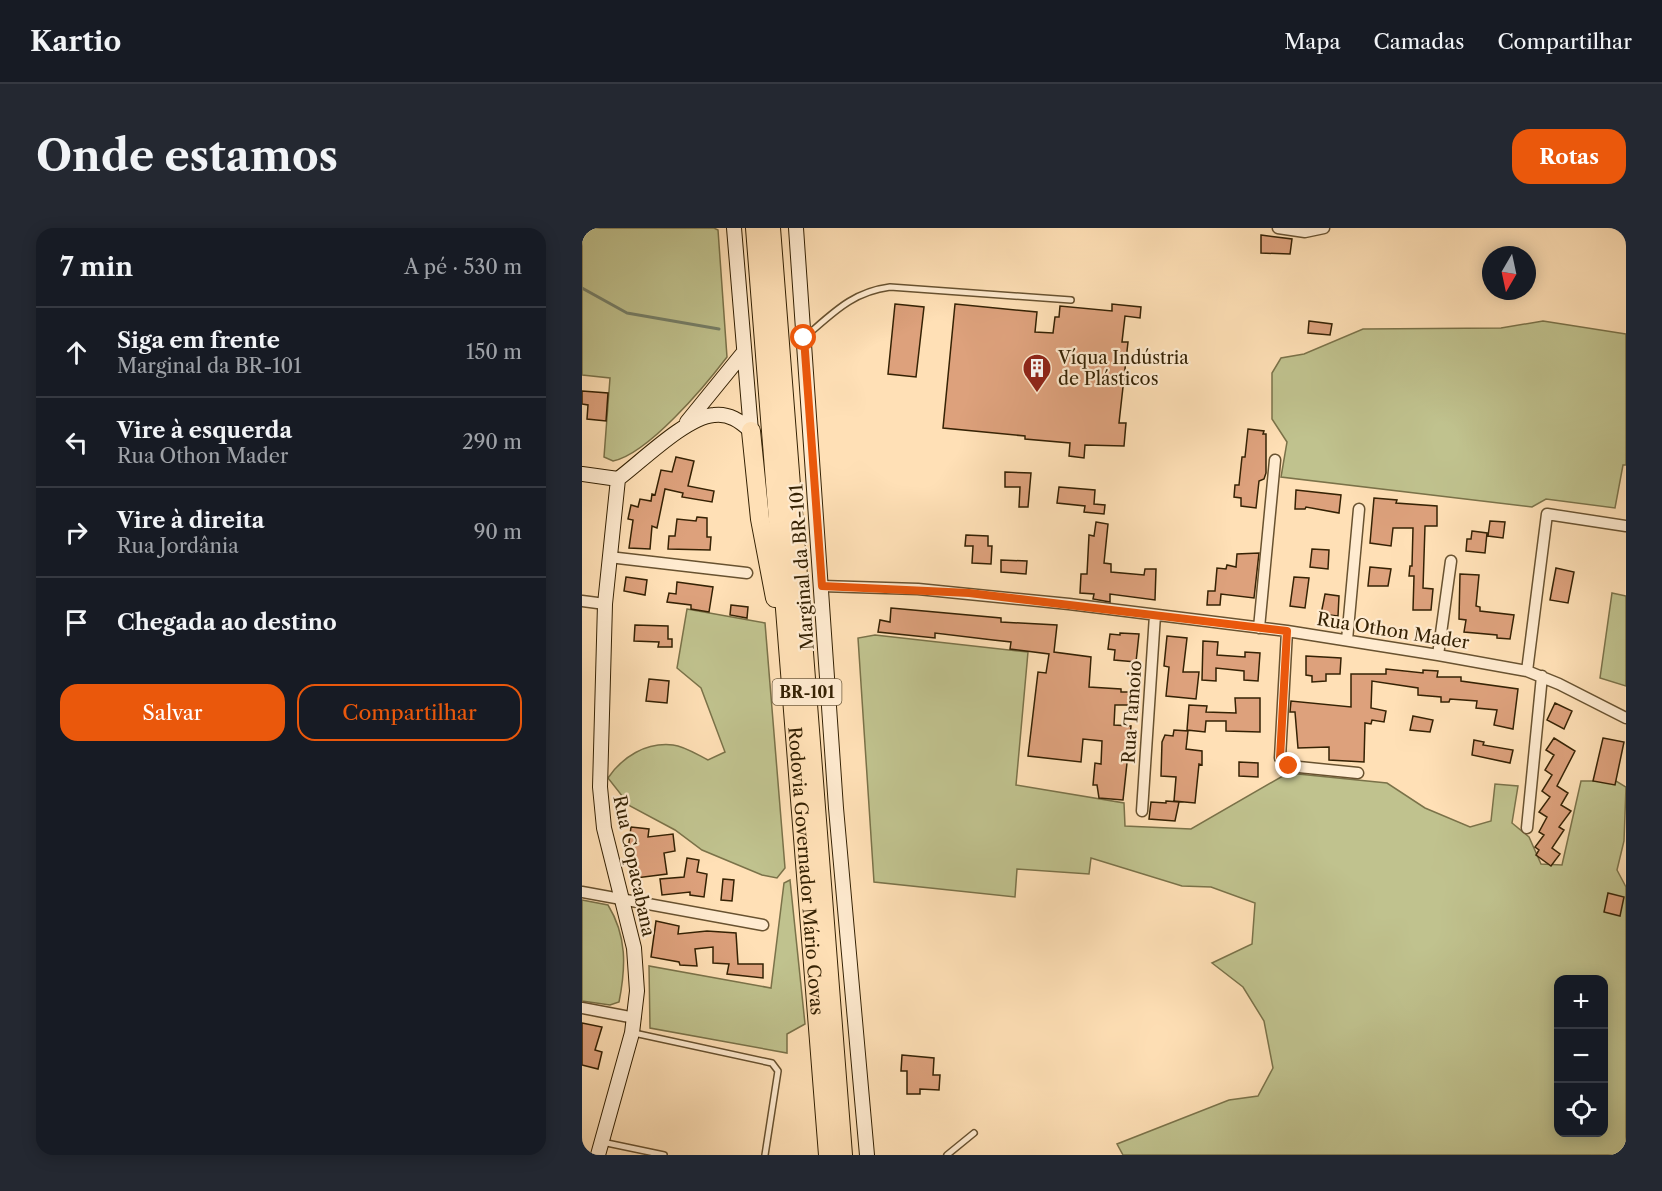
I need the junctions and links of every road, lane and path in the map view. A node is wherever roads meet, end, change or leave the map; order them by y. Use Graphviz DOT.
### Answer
graph roads {
  1 [pos="734,228"];
  2 [pos="755,228"];
  3 [pos="771,228"];
  4 [pos="796,228"];
  5 [pos="1278,228"];
  6 [pos="1324,228"];
  7 [pos="1071,300"];
  8 [pos="804,338"];
  9 [pos="744,352"];
  10 [pos="751,430"];
  11 [pos="680,431"];
  12 [pos="1275,460"];
  13 [pos="582,474"];
  14 [pos="618,479"];
  15 [pos="1359,509"];
  16 [pos="1626,526"];
  17 [pos="609,557"];
  18 [pos="1451,561"];
  19 [pos="747,573"];
  20 [pos="822,586"];
  21 [pos="582,601"];
  22 [pos="605,604"];
  23 [pos="1155,615"];
  24 [pos="1259,628"];
  25 [pos="1287,631"];
  26 [pos="1347,640"];
  27 [pos="1438,655"];
  28 [pos="789,666"];
  29 [pos="1527,671"];
  30 [pos="1542,676"];
  31 [pos="1626,718"];
  32 [pos="1359,773"];
  33 [pos="1142,811"];
  34 [pos="1527,828"];
  35 [pos="582,892"];
  36 [pos="621,900"];
  37 [pos="763,925"];
  38 [pos="582,1008"];
  39 [pos="635,1018"];
  40 [pos="632,1033"];
  41 [pos="974,1133"];
  42 [pos="600,1148"];
  43 [pos="664,1155"];
  44 [pos="765,1155"];
  45 [pos="828,1155"];
  46 [pos="843,1155"];
  47 [pos="867,1155"];
  48 [pos="947,1155"];
  1 -- 9 [label="main road"];
  2 -- 28 [label="highway, Rodovia Governador Mário Covas / BR-101"];
  3 -- 46 [label="highway, Rodovia Governador Mário Covas / BR-101"];
  4 -- 8 [label="main road, Marginal da BR-101"];
  5 -- 6 [label="street"];
  7 -- 8 [label="lane"];
  8 -- 20 [label="main road, Marginal da BR-101"];
  9 -- 10 [label="main road"];
  9 -- 11 [label="main road"];
  10 -- 11 [label="main road"];
  10 -- 28 [label="highway"];
  11 -- 14 [label="main road"];
  12 -- 24 [label="street"];
  13 -- 14 [label="main road"];
  14 -- 17 [label="main road, Rua Copacabana"];
  15 -- 26 [label="street"];
  16 -- 29 [label="street"];
  17 -- 19 [label="street"];
  17 -- 22 [label="main road, Rua Copacabana"];
  18 -- 27 [label="street"];
  20 -- 23 [label="street, Rua Othon Mader"];
  20 -- 47 [label="main road, Marginal da BR-101"];
  21 -- 22 [label="street"];
  22 -- 36 [label="main road, Rua Copacabana"];
  23 -- 24 [label="street, Rua Othon Mader"];
  23 -- 33 [label="street, Rua Tamoio"];
  24 -- 25 [label="street, Rua Othon Mader"];
  25 -- 26 [label="street, Rua Othon Mader"];
  25 -- 32 [label="street"];
  26 -- 27 [label="street, Rua Othon Mader"];
  27 -- 29 [label="street, Rua Othon Mader"];
  28 -- 45 [label="highway, Rodovia Governador Mário Covas / BR-101"];
  29 -- 30 [label="street, Rua Othon Mader"];
  30 -- 31 [label="street, Rua Othon Mader"];
  30 -- 34 [label="street"];
  35 -- 36 [label="street"];
  36 -- 37 [label="street"];
  36 -- 39 [label="main road, Rua Copacabana"];
  38 -- 39 [label="street"];
  39 -- 40 [label="main road, Rua Copacabana"];
  40 -- 42 [label="main road, Rua Copacabana"];
  40 -- 44 [label="lane"];
  41 -- 48 [label="lane"];
  42 -- 43 [label="lane"];
}
